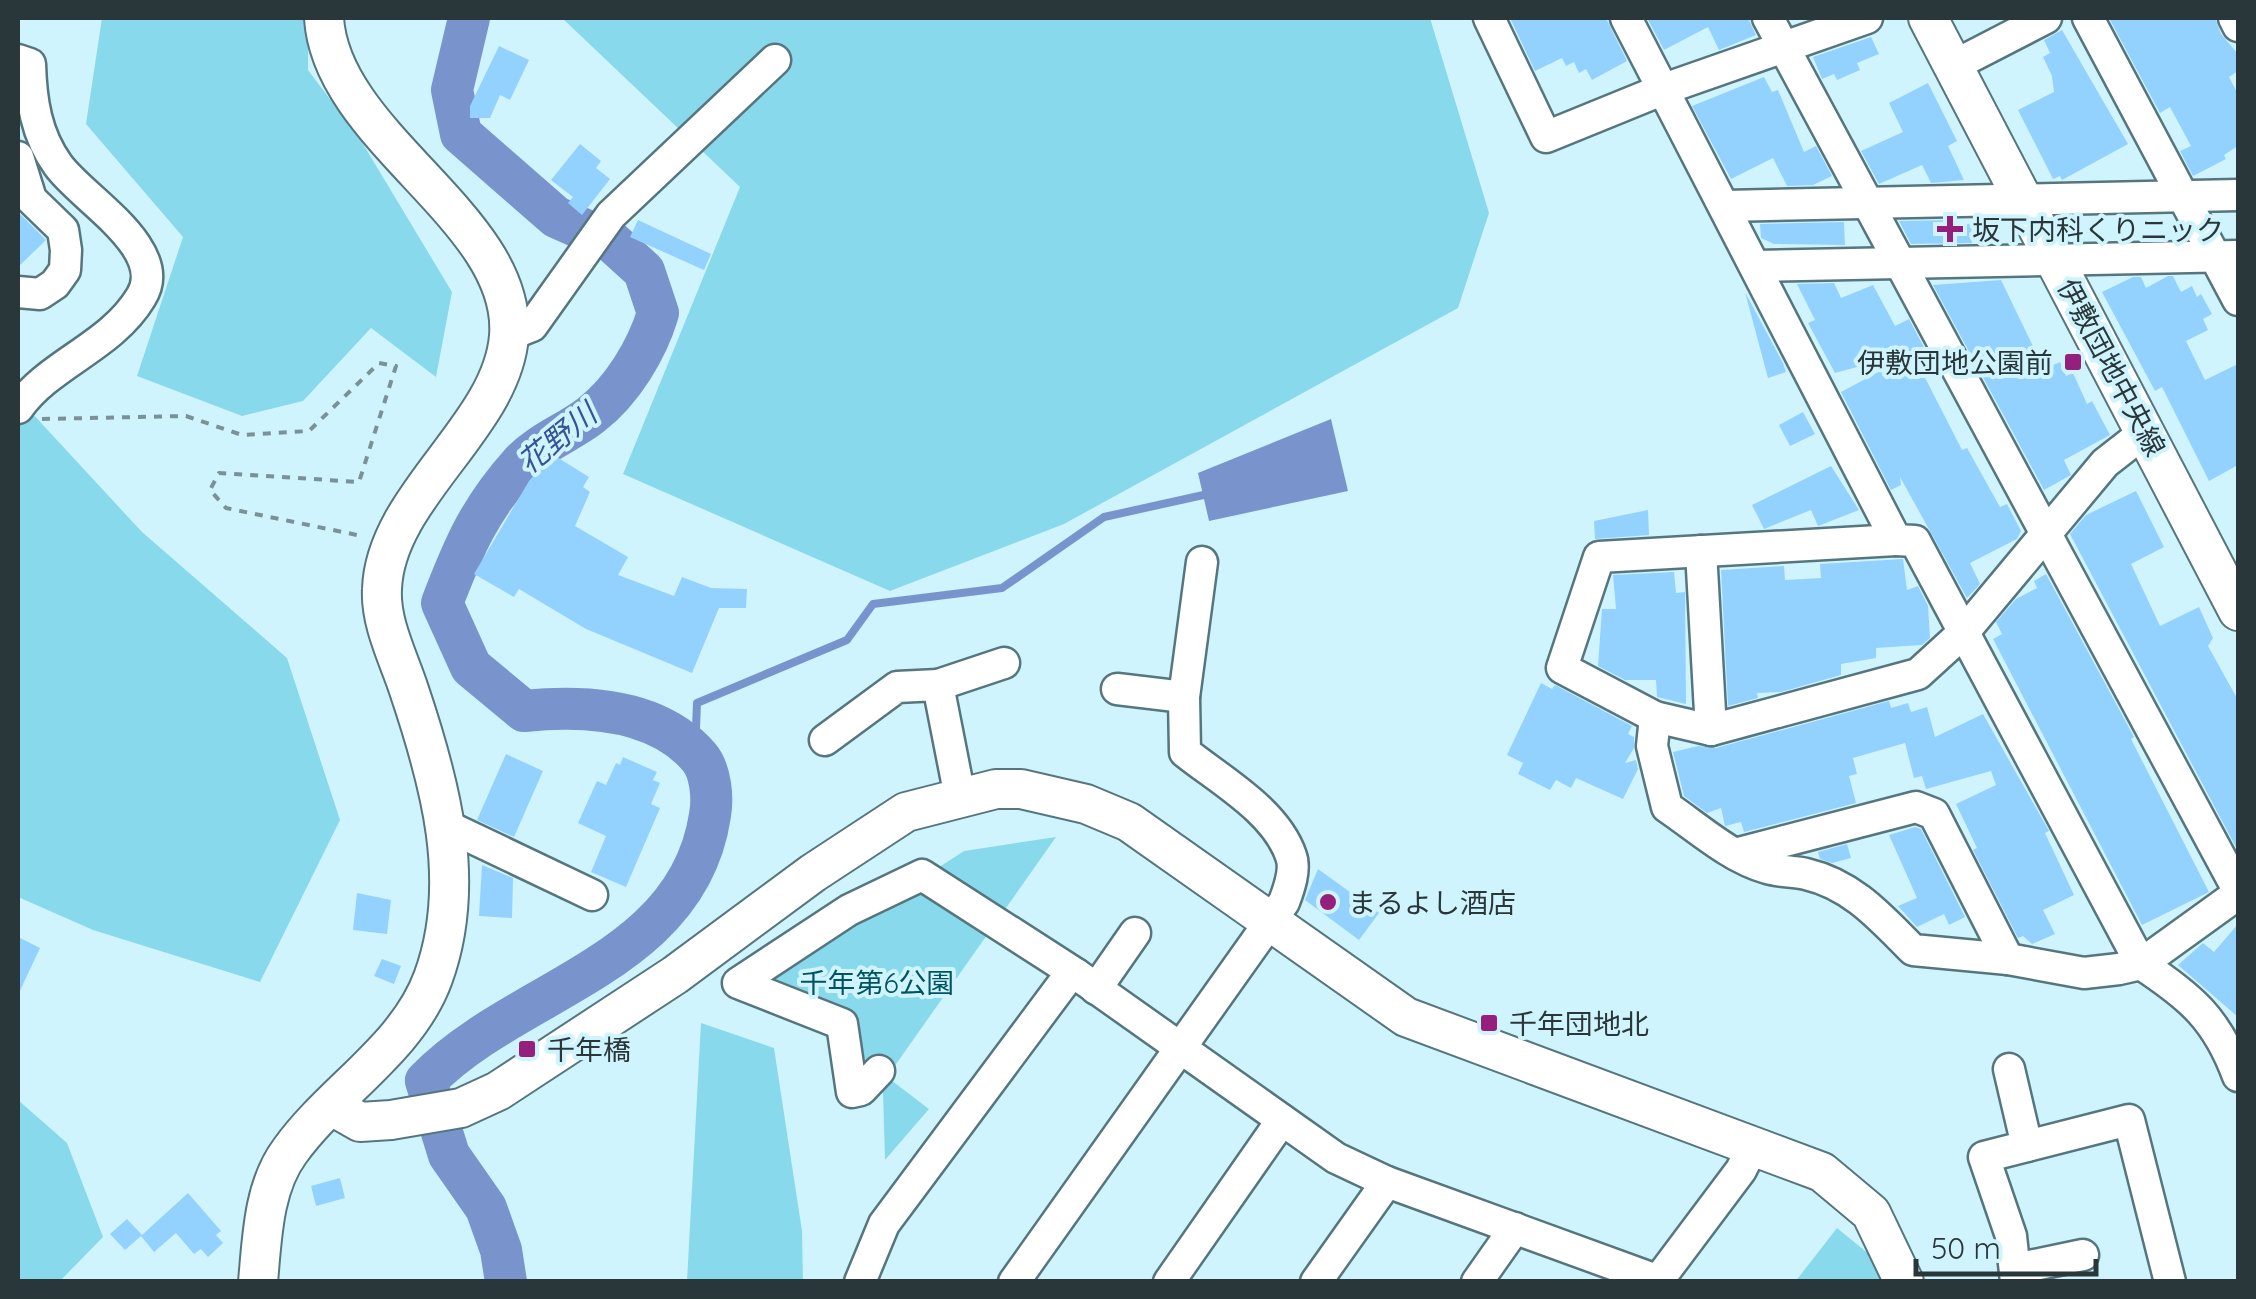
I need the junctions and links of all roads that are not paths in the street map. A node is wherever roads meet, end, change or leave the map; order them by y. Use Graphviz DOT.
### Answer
graph roads {
  1 [pos="324,18"];
  2 [pos="1490,18"];
  3 [pos="1626,18"];
  4 [pos="1768,18"];
  5 [pos="1867,18"];
  6 [pos="1928,18"];
  7 [pos="2046,18"];
  8 [pos="2088,18"];
  9 [pos="2234,18"];
  10 [pos="2238,26"];
  11 [pos="1784,47"];
  12 [pos="18,60"];
  13 [pos="775,60"];
  14 [pos="1953,66"];
  15 [pos="1664,88"];
  16 [pos="18,156"];
  17 [pos="2238,194"];
  18 [pos="2023,196"];
  19 [pos="2182,196"];
  20 [pos="1865,201"];
  21 [pos="1725,206"];
  22 [pos="2226,256"];
  23 [pos="2056,260"];
  24 [pos="1898,265"];
  25 [pos="1757,266"];
  26 [pos="18,292"];
  27 [pos="2238,300"];
  28 [pos="510,335"];
  29 [pos="26,414"];
  30 [pos="2146,431"];
  31 [pos="2044,532"];
  32 [pos="1896,540"];
  33 [pos="1700,551"];
  34 [pos="1202,562"];
  35 [pos="2238,611"];
  36 [pos="1964,632"];
  37 [pos="1004,663"];
  38 [pos="938,685"];
  39 [pos="1117,688"];
  40 [pos="1184,697"];
  41 [pos="1654,717"];
  42 [pos="1711,730"];
  43 [pos="825,740"];
  44 [pos="960,797"];
  45 [pos="446,825"];
  46 [pos="1735,854"];
  47 [pos="2238,892"];
  48 [pos="592,895"];
  49 [pos="1270,920"];
  50 [pos="1135,933"];
  51 [pos="2008,958"];
  52 [pos="2141,964"];
  53 [pos="1086,982"];
  54 [pos="1179,1048"];
  55 [pos="2010,1070"];
  56 [pos="878,1071"];
  57 [pos="2238,1076"];
  58 [pos="332,1106"];
  59 [pos="1282,1120"];
  60 [pos="1754,1144"];
  61 [pos="2027,1146"];
  62 [pos="1387,1182"];
  63 [pos="1515,1228"];
  64 [pos="2082,1255"];
  65 [pos="2016,1275"];
  66 [pos="1659,1281"];
  67 [pos="258,1282"];
  68 [pos="860,1282"];
  69 [pos="1014,1282"];
  70 [pos="1169,1282"];
  71 [pos="1316,1282"];
  72 [pos="1477,1282"];
  73 [pos="1904,1282"];
  74 [pos="2170,1282"];
  1 -- 28 [label="street"];
  2 -- 15 [label="street"];
  3 -- 15 [label="street"];
  4 -- 11 [label="street"];
  5 -- 11 [label="street"];
  6 -- 14 [label="street, 伊敷団地中央線"];
  7 -- 14 [label="street"];
  8 -- 19 [label="street"];
  9 -- 10 [label="street"];
  11 -- 15 [label="street"];
  11 -- 20 [label="street"];
  12 -- 29 [label="street"];
  13 -- 28 [label="street"];
  14 -- 18 [label="street, 伊敷団地中央線"];
  15 -- 21 [label="street"];
  16 -- 26 [label="street"];
  17 -- 19 [label="street"];
  18 -- 19 [label="street"];
  18 -- 20 [label="street"];
  18 -- 23 [label="street, 伊敷団地中央線"];
  19 -- 22 [label="street"];
  20 -- 21 [label="street"];
  20 -- 24 [label="street"];
  21 -- 25 [label="street"];
  22 -- 23 [label="street"];
  22 -- 27 [label="street"];
  23 -- 24 [label="street"];
  23 -- 30 [label="street, 伊敷団地中央線"];
  24 -- 25 [label="street"];
  24 -- 31 [label="street"];
  25 -- 32 [label="street"];
  28 -- 45 [label="street"];
  30 -- 31 [label="street"];
  30 -- 35 [label="street, 伊敷団地中央線"];
  31 -- 36 [label="street"];
  31 -- 47 [label="street"];
  32 -- 33 [label="street"];
  32 -- 36 [label="street"];
  33 -- 41 [label="street"];
  33 -- 42 [label="street"];
  34 -- 40 [label="street"];
  36 -- 42 [label="street"];
  36 -- 52 [label="street"];
  37 -- 38 [label="street"];
  38 -- 43 [label="street"];
  38 -- 44 [label="street"];
  39 -- 40 [label="street"];
  40 -- 49 [label="street"];
  41 -- 42 [label="street"];
  41 -- 46 [label="street"];
  44 -- 49 [label="street"];
  44 -- 58 [label="street"];
  45 -- 48 [label="street"];
  45 -- 58 [label="street"];
  46 -- 51 [label="street"];
  46 -- 51 [label="street"];
  47 -- 52 [label="street"];
  49 -- 54 [label="street"];
  49 -- 60 [label="street"];
  50 -- 53 [label="street"];
  51 -- 52 [label="street"];
  52 -- 57 [label="street"];
  53 -- 54 [label="street"];
  53 -- 56 [label="street"];
  53 -- 68 [label="street"];
  54 -- 59 [label="street"];
  54 -- 69 [label="street"];
  55 -- 61 [label="street"];
  58 -- 67 [label="street"];
  59 -- 62 [label="street"];
  59 -- 70 [label="street"];
  60 -- 66 [label="street"];
  60 -- 73 [label="street"];
  61 -- 65 [label="street"];
  61 -- 74 [label="street"];
  62 -- 63 [label="street"];
  62 -- 71 [label="street"];
  63 -- 66 [label="street"];
  63 -- 72 [label="street"];
  64 -- 65 [label="street"];
}
